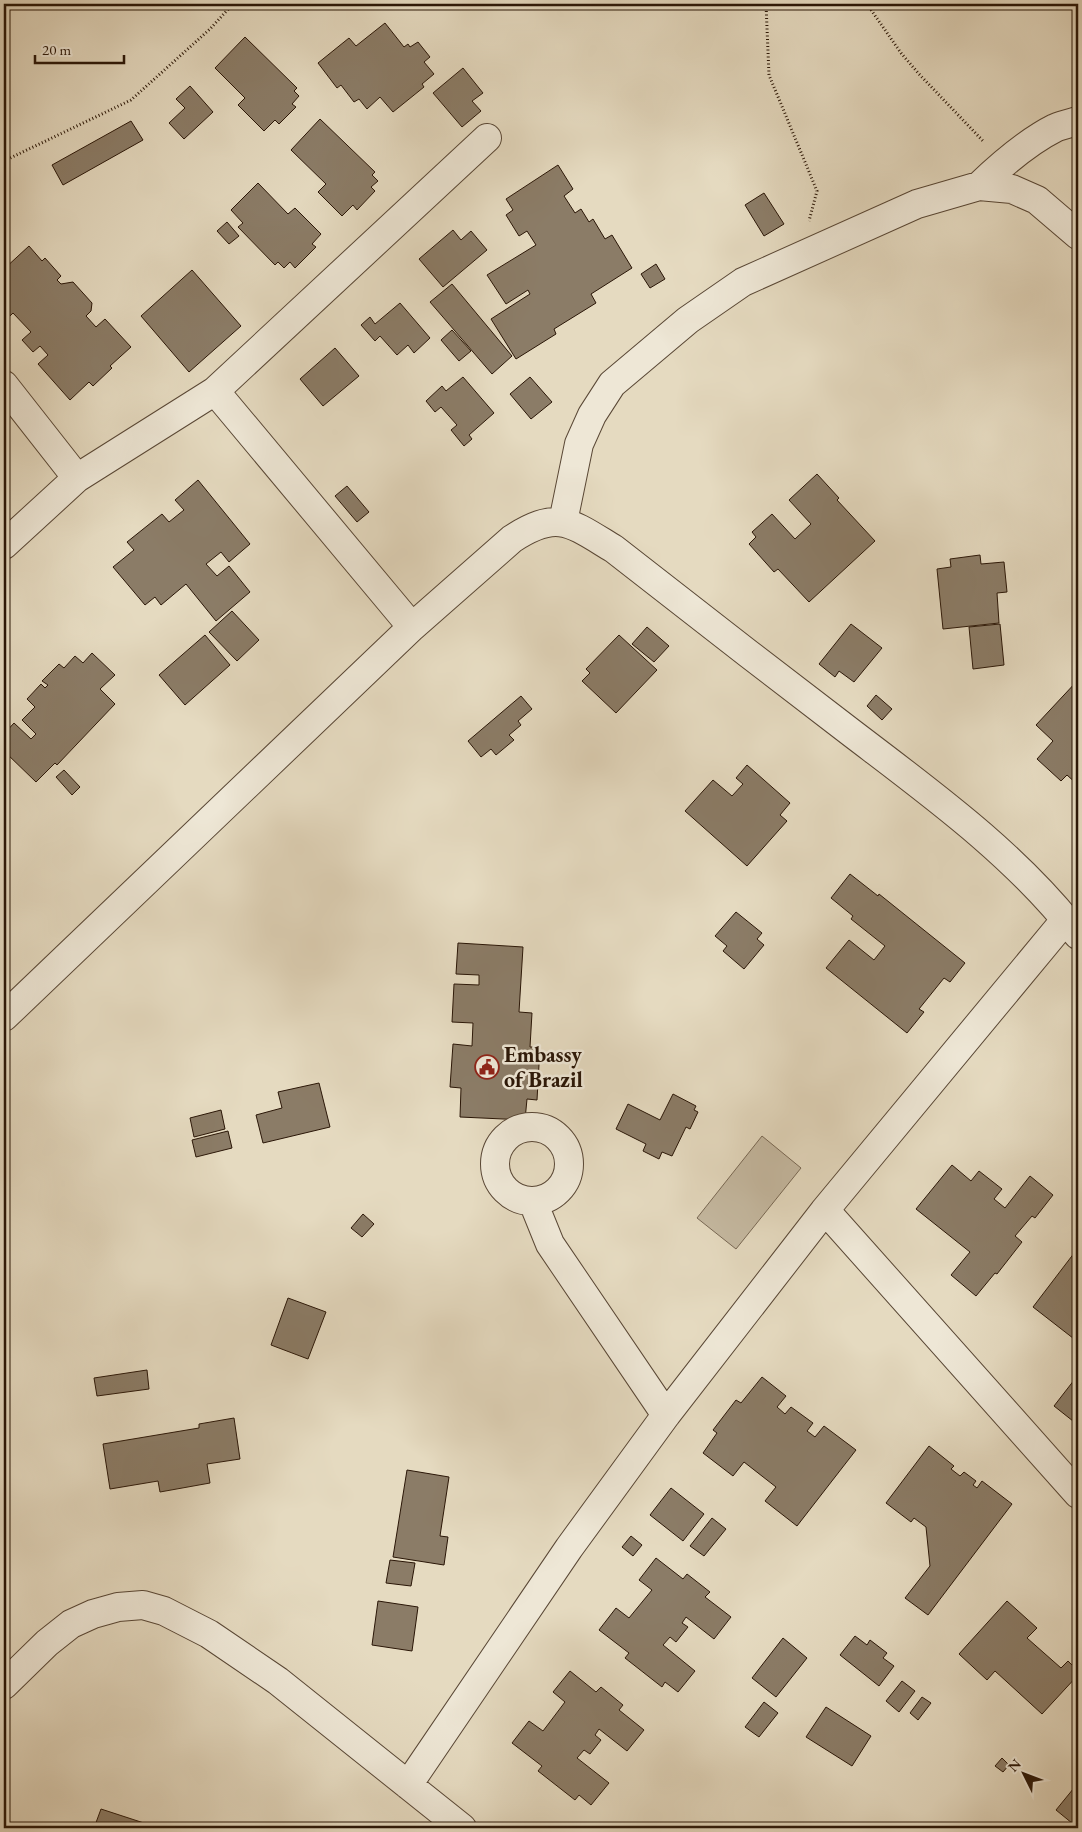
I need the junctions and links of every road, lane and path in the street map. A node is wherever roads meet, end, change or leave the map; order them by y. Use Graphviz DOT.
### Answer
graph roads {
  1 [pos="232,4"];
  2 [pos="766,4"];
  3 [pos="867,4"];
  4 [pos="1078,121"];
  5 [pos="487,138"];
  6 [pos="4,161"];
  7 [pos="987,179"];
  8 [pos="1078,235"];
  9 [pos="800,256"];
  10 [pos="4,385"];
  11 [pos="215,391"];
  12 [pos="77,478"];
  13 [pos="563,522"];
  14 [pos="4,546"];
  15 [pos="412,627"];
  16 [pos="1072,927"];
  17 [pos="4,1017"];
  18 [pos="533,1202"];
  19 [pos="825,1210"];
  20 [pos="666,1415"];
  21 [pos="1078,1494"];
  22 [pos="4,1685"];
  23 [pos="408,1786"];
  24 [pos="462,1828"];
  1 -- 6 [label="path"];
  2 -- 9 [label="path"];
  3 -- 7 [label="path"];
  4 -- 7 [label="street"];
  5 -- 11 [label="street"];
  7 -- 8 [label="street"];
  7 -- 9 [label="street"];
  9 -- 13 [label="street"];
  10 -- 12 [label="street"];
  11 -- 12 [label="street"];
  11 -- 15 [label="street"];
  12 -- 14 [label="street"];
  13 -- 15 [label="street"];
  13 -- 16 [label="street"];
  15 -- 17 [label="street"];
  16 -- 19 [label="street"];
  18 -- 20 [label="street"];
  19 -- 20 [label="street"];
  19 -- 21 [label="street"];
  20 -- 23 [label="street"];
  22 -- 23 [label="street"];
  23 -- 24 [label="street"];
}
